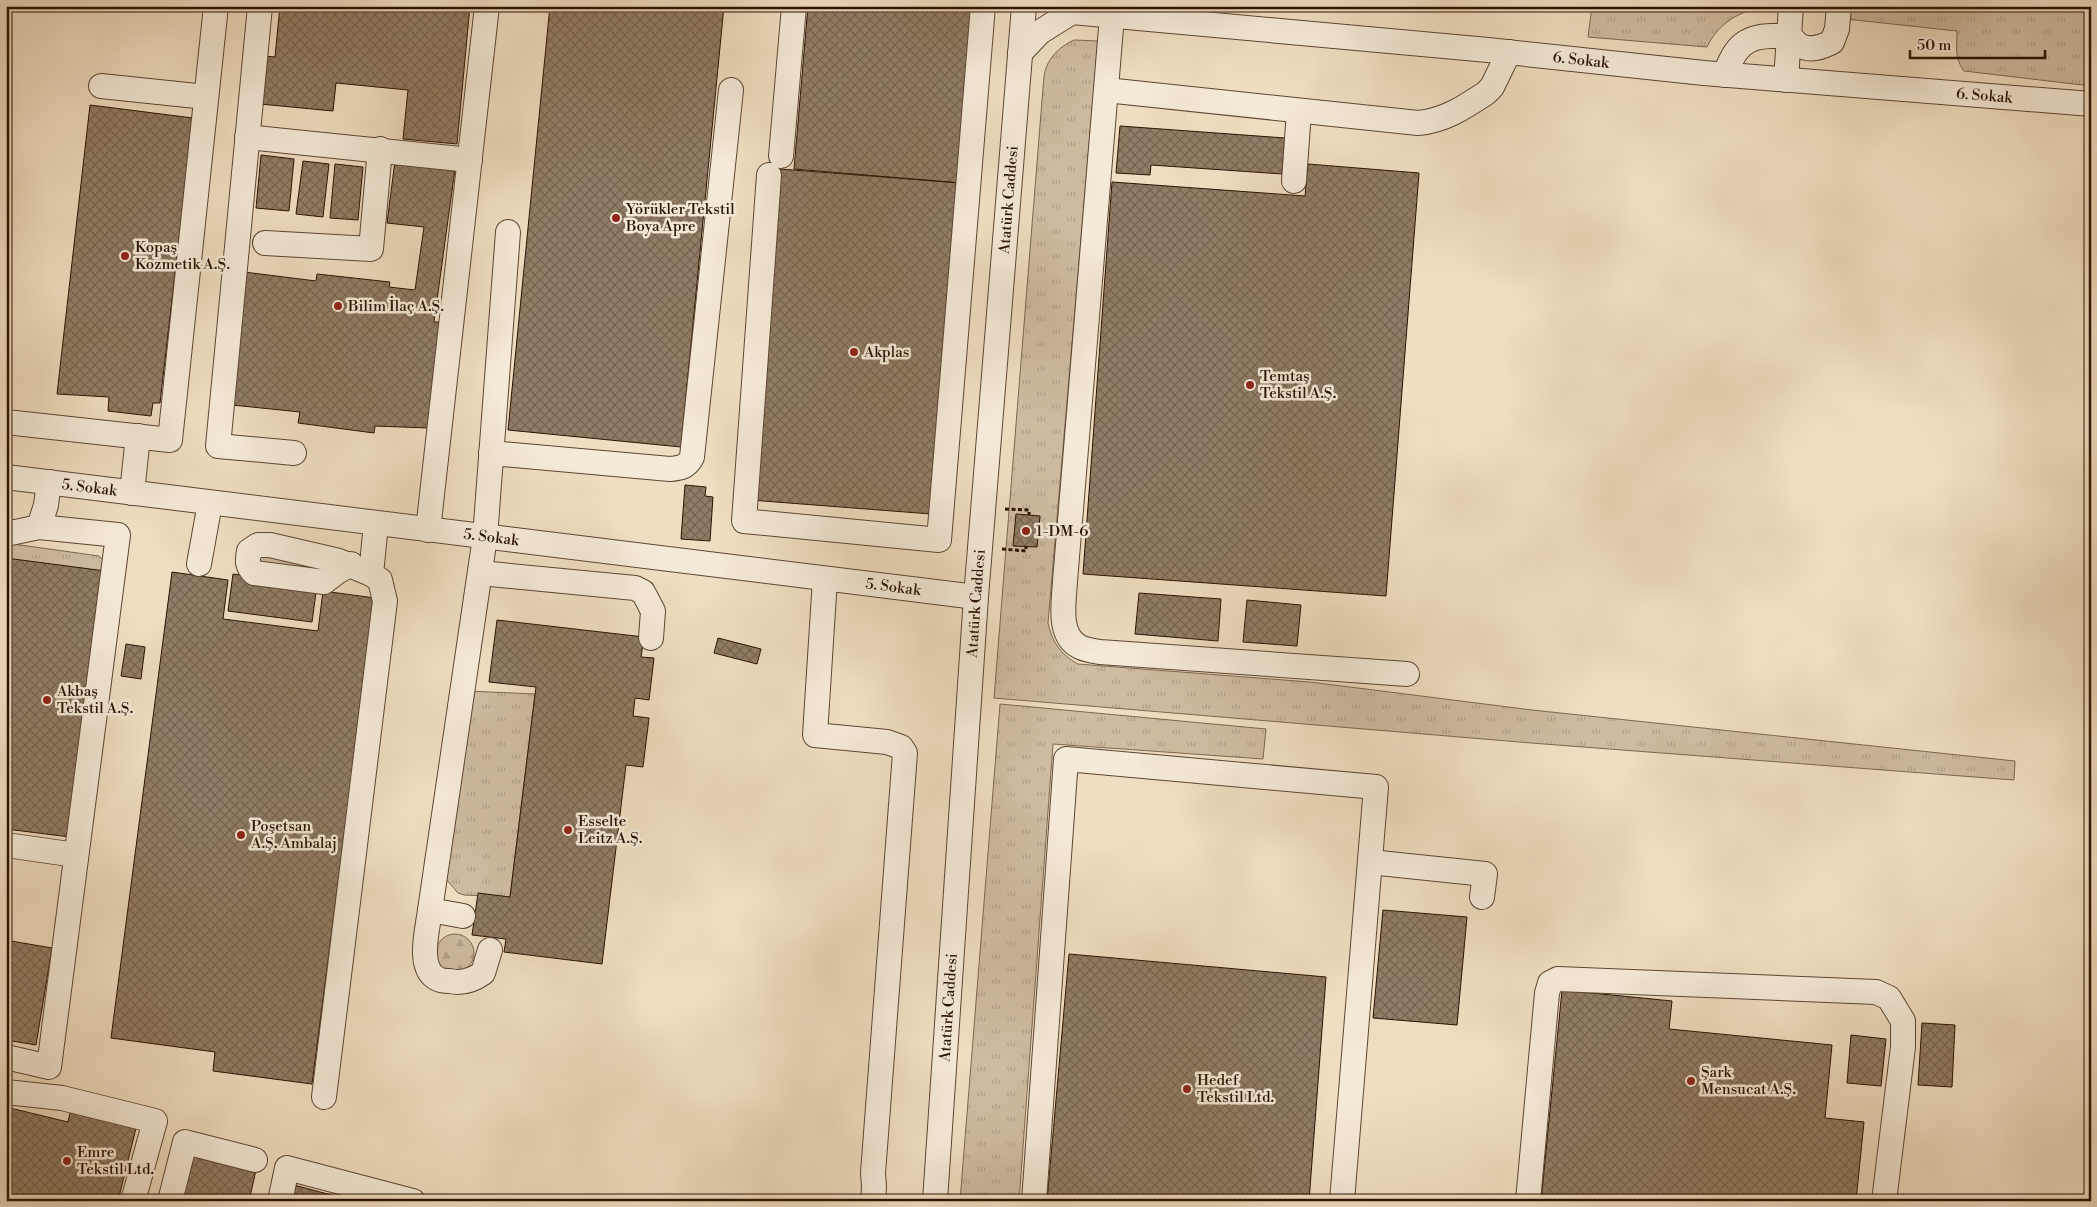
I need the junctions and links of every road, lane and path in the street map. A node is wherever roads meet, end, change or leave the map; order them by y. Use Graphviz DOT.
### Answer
graph roads {
  1 [pos="216,6"];
  2 [pos="260,6"];
  3 [pos="487,6"];
  4 [pos="794,6"];
  5 [pos="983,6"];
  6 [pos="1024,6"];
  7 [pos="1791,6"];
  8 [pos="1839,6"];
  9 [pos="1068,9"];
  10 [pos="1112,16"];
  11 [pos="1789,37"];
  12 [pos="1509,52"];
  13 [pos="1020,53"];
  14 [pos="1725,75"];
  15 [pos="1786,80"];
  16 [pos="101,86"];
  17 [pos="731,90"];
  18 [pos="1106,90"];
  19 [pos="206,97"];
  20 [pos="2091,104"];
  21 [pos="1299,111"];
  22 [pos="247,137"];
  23 [pos="380,149"];
  24 [pos="470,160"];
  25 [pos="1294,181"];
  26 [pos="508,232"];
  27 [pos="265,243"];
  28 [pos="6,422"];
  29 [pos="138,436"];
  30 [pos="491,452"];
  31 [pos="294,453"];
  32 [pos="6,477"];
  33 [pos="49,482"];
  34 [pos="132,493"];
  35 [pos="210,503"];
  36 [pos="1005,509"];
  37 [pos="1029,515"];
  38 [pos="376,524"];
  39 [pos="39,527"];
  40 [pos="428,530"];
  41 [pos="6,534"];
  42 [pos="485,537"];
  43 [pos="1026,546"];
  44 [pos="1002,549"];
  45 [pos="622,554"];
  46 [pos="199,564"];
  47 [pos="480,573"];
  48 [pos="825,579"];
  49 [pos="619,587"];
  50 [pos="976,597"];
  51 [pos="650,638"];
  52 [pos="1407,674"];
  53 [pos="6,845"];
  54 [pos="76,855"];
  55 [pos="1370,862"];
  56 [pos="1482,897"];
  57 [pos="430,910"];
  58 [pos="463,916"];
  59 [pos="490,950"];
  60 [pos="6,1057"];
  61 [pos="6,1092"];
  62 [pos="324,1097"];
  63 [pos="255,1160"];
  64 [pos="133,1201"];
  65 [pos="170,1201"];
  66 [pos="280,1201"];
  67 [pos="413,1201"];
  68 [pos="873,1201"];
  69 [pos="935,1201"];
  70 [pos="1034,1201"];
  71 [pos="1342,1201"];
  72 [pos="1528,1201"];
  73 [pos="1884,1201"];
  1 -- 19 [label="street"];
  2 -- 22 [label="street"];
  3 -- 24 [label="street"];
  4 -- 5 [label="street"];
  6 -- 13 [label="street, Atatürk Caddesi"];
  7 -- 11 [label="street"];
  8 -- 11 [label="street"];
  9 -- 10 [label="street, 6. Sokak"];
  9 -- 13 [label="street"];
  10 -- 12 [label="street, 6. Sokak"];
  10 -- 18 [label="street"];
  11 -- 14 [label="street"];
  11 -- 15 [label="street"];
  12 -- 14 [label="street, 6. Sokak"];
  12 -- 21 [label="street"];
  13 -- 50 [label="street, Atatürk Caddesi"];
  14 -- 15 [label="street, 6. Sokak"];
  15 -- 20 [label="street, 6. Sokak"];
  16 -- 19 [label="street"];
  17 -- 30 [label="street"];
  18 -- 21 [label="street"];
  18 -- 52 [label="street"];
  19 -- 29 [label="street"];
  21 -- 25 [label="street"];
  22 -- 23 [label="street"];
  22 -- 31 [label="street"];
  23 -- 24 [label="street"];
  23 -- 27 [label="street"];
  24 -- 40 [label="street"];
  26 -- 30 [label="street"];
  28 -- 29 [label="street"];
  29 -- 34 [label="street"];
  30 -- 42 [label="street"];
  32 -- 33 [label="street, 5. Sokak"];
  33 -- 34 [label="street, 5. Sokak"];
  33 -- 39 [label="street"];
  34 -- 35 [label="street, 5. Sokak"];
  35 -- 38 [label="street, 5. Sokak"];
  35 -- 46 [label="street"];
  36 -- 37 [label="path"];
  38 -- 40 [label="street, 5. Sokak"];
  38 -- 62 [label="street"];
  39 -- 41 [label="street"];
  39 -- 54 [label="street"];
  40 -- 42 [label="street, 5. Sokak"];
  42 -- 45 [label="street, 5. Sokak"];
  42 -- 47 [label="street"];
  43 -- 44 [label="path"];
  45 -- 48 [label="street, 5. Sokak"];
  45 -- 49 [label="street"];
  47 -- 49 [label="street"];
  47 -- 57 [label="street"];
  48 -- 50 [label="street, 5. Sokak"];
  48 -- 68 [label="street"];
  49 -- 51 [label="street"];
  50 -- 69 [label="street, Atatürk Caddesi"];
  53 -- 54 [label="street"];
  54 -- 60 [label="street"];
  55 -- 56 [label="street"];
  55 -- 70 [label="street"];
  55 -- 71 [label="street"];
  57 -- 58 [label="street"];
  57 -- 59 [label="street"];
  61 -- 64 [label="street"];
  63 -- 65 [label="street"];
  66 -- 67 [label="street"];
  72 -- 73 [label="street"];
}
